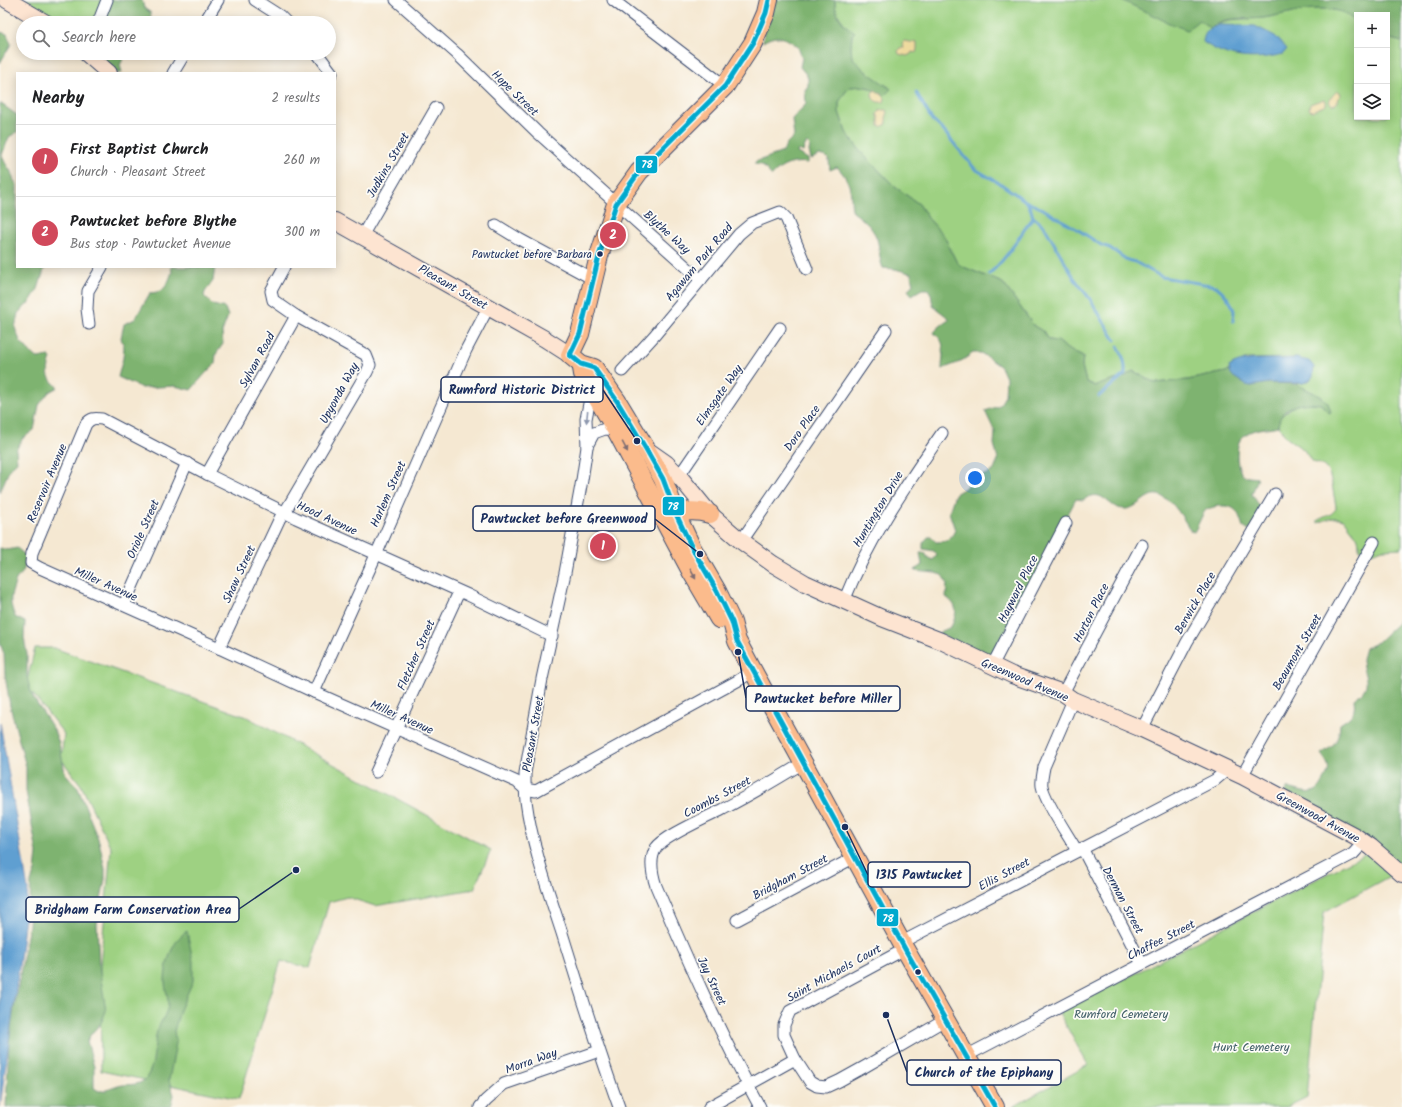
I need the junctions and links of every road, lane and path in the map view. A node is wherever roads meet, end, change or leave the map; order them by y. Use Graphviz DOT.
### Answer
graph roads {
  1 [pos="7,0"];
  2 [pos="107,0"];
  3 [pos="218,0"];
  4 [pos="255,0"];
  5 [pos="396,0"];
  6 [pos="614,0"];
  7 [pos="769,0"];
  8 [pos="34,16"];
  9 [pos="101,16"];
  10 [pos="208,16"];
  11 [pos="280,16"];
  12 [pos="94,60"];
  13 [pos="181,60"];
  14 [pos="322,60"];
  15 [pos="107,72"];
  16 [pos="174,72"];
  17 [pos="331,72"];
  18 [pos="725,86"];
  19 [pos="436,108"];
  20 [pos="616,204"];
  21 [pos="336,222"];
  22 [pos="496,225"];
  23 [pos="362,236"];
  24 [pos="101,268"];
  25 [pos="283,268"];
  26 [pos="807,268"];
  27 [pos="593,279"];
  28 [pos="701,280"];
  29 [pos="488,308"];
  30 [pos="296,316"];
  31 [pos="89,324"];
  32 [pos="780,328"];
  33 [pos="886,330"];
  34 [pos="576,359"];
  35 [pos="622,372"];
  36 [pos="592,388"];
  37 [pos="95,418"];
  38 [pos="616,430"];
  39 [pos="942,433"];
  40 [pos="587,447"];
  41 [pos="646,449"];
  42 [pos="187,463"];
  43 [pos="207,474"];
  44 [pos="679,476"];
  45 [pos="1274,494"];
  46 [pos="285,512"];
  47 [pos="710,514"];
  48 [pos="670,517"];
  49 [pos="1066,523"];
  50 [pos="741,541"];
  51 [pos="1374,542"];
  52 [pos="1142,545"];
  53 [pos="376,555"];
  54 [pos="31,563"];
  55 [pos="459,592"];
  56 [pos="844,601"];
  57 [pos="124,605"];
  58 [pos="552,636"];
  59 [pos="219,648"];
  60 [pos="992,666"];
  61 [pos="752,671"];
  62 [pos="314,692"];
  63 [pos="1068,697"];
  64 [pos="397,729"];
  65 [pos="1142,729"];
  66 [pos="803,763"];
  67 [pos="376,772"];
  68 [pos="1235,772"];
  69 [pos="525,788"];
  70 [pos="1364,842"];
  71 [pos="1079,850"];
  72 [pos="855,857"];
  73 [pos="652,862"];
  74 [pos="1402,874"];
  75 [pos="737,920"];
  76 [pos="904,946"];
  77 [pos="1142,964"];
  78 [pos="945,1020"];
  79 [pos="598,1050"];
  80 [pos="966,1056"];
  81 [pos="795,1059"];
  82 [pos="748,1085"];
  83 [pos="480,1107"];
  84 [pos="618,1107"];
  85 [pos="709,1107"];
  86 [pos="760,1107"];
  87 [pos="994,1107"];
  1 -- 8 [label="street"];
  2 -- 9 [label="street"];
  3 -- 10 [label="street"];
  4 -- 11 [label="street"];
  5 -- 20 [label="street, Hope Street"];
  6 -- 18 [label="street"];
  7 -- 18 [label="main road"];
  12 -- 15 [label="street"];
  13 -- 16 [label="street"];
  14 -- 17 [label="street"];
  18 -- 20 [label="main road"];
  19 -- 23 [label="street, Judkins Street"];
  20 -- 27 [label="main road"];
  20 -- 28 [label="street, Blythe Way"];
  21 -- 23 [label="street, Pleasant Street"];
  22 -- 27 [label="street"];
  23 -- 29 [label="street, Pleasant Street"];
  24 -- 31 [label="street"];
  25 -- 30 [label="street"];
  26 -- 28 [label="street, Agawam Park Road"];
  27 -- 34 [label="main road"];
  28 -- 35 [label="street, Agawam Park Road"];
  29 -- 34 [label="street, Pleasant Street"];
  29 -- 53 [label="street, Harlem Street"];
  30 -- 43 [label="street, Sylvan Road"];
  30 -- 46 [label="street, Upyonda Way"];
  32 -- 44 [label="street, Elmsgate Way"];
  33 -- 50 [label="street, Doro Place"];
  34 -- 36 [label="main road"];
  34 -- 41 [label="main road"];
  36 -- 38 [label="main road"];
  36 -- 40 [label="street, Pleasant Street, one-way"];
  37 -- 42 [label="street, Hood Avenue"];
  37 -- 54 [label="street, Reservoir Avenue"];
  38 -- 40 [label="street, Pleasant Street"];
  38 -- 48 [label="main road, one-way"];
  39 -- 56 [label="street, Huntington Drive"];
  40 -- 58 [label="street, Pleasant Street"];
  41 -- 44 [label="street, Greenwood Avenue"];
  41 -- 48 [label="main road"];
  42 -- 43 [label="street, Hood Avenue"];
  42 -- 57 [label="street, Oriole Street"];
  43 -- 46 [label="street, Hood Avenue"];
  44 -- 47 [label="street, Greenwood Avenue"];
  45 -- 65 [label="street, Berwick Place"];
  46 -- 53 [label="street, Hood Avenue"];
  46 -- 59 [label="street, Shaw Street"];
  47 -- 48 [label="main road"];
  47 -- 50 [label="street, Greenwood Avenue"];
  48 -- 61 [label="main road"];
  49 -- 60 [label="street, Hayward Place"];
  50 -- 56 [label="street, Greenwood Avenue"];
  51 -- 68 [label="street, Beaumont Street"];
  52 -- 63 [label="street, Horton Place"];
  53 -- 55 [label="street, Hood Avenue"];
  53 -- 62 [label="street, Harlem Street"];
  54 -- 57 [label="street, Miller Avenue"];
  55 -- 58 [label="street, Hood Avenue"];
  55 -- 64 [label="street, Fletcher Street"];
  56 -- 60 [label="street, Greenwood Avenue"];
  57 -- 59 [label="street, Miller Avenue"];
  58 -- 69 [label="street, Pleasant Street"];
  59 -- 62 [label="street, Miller Avenue"];
  60 -- 63 [label="street, Greenwood Avenue"];
  61 -- 66 [label="main road"];
  61 -- 69 [label="street"];
  62 -- 64 [label="street, Miller Avenue"];
  63 -- 65 [label="street, Greenwood Avenue"];
  63 -- 71 [label="street, Derman Street"];
  64 -- 67 [label="street, Fletcher Street"];
  64 -- 69 [label="street, Miller Avenue"];
  65 -- 68 [label="street, Greenwood Avenue"];
  66 -- 72 [label="main road"];
  66 -- 73 [label="street, Coombs Street"];
  68 -- 70 [label="street, Greenwood Avenue"];
  68 -- 71 [label="street, Ellis Street"];
  69 -- 79 [label="street, Pleasant Street"];
  70 -- 74 [label="street, Greenwood Avenue"];
  70 -- 77 [label="street, Chaffee Street"];
  71 -- 76 [label="street, Ellis Street"];
  71 -- 77 [label="street, Derman Street"];
  72 -- 75 [label="street, Bridgham Street"];
  72 -- 76 [label="main road"];
  73 -- 82 [label="street, Jay Street"];
  76 -- 78 [label="main road"];
  76 -- 81 [label="street, Saint Michaels Court"];
  77 -- 80 [label="street, Chaffee Street"];
  78 -- 80 [label="main road"];
  78 -- 81 [label="street, Saint Michaels Court"];
  79 -- 83 [label="street, Morra Way"];
  79 -- 84 [label="street, Pleasant Street"];
  80 -- 87 [label="main road"];
  81 -- 82 [label="street"];
  82 -- 85 [label="street"];
  82 -- 86 [label="street, Jay Street"];
}
